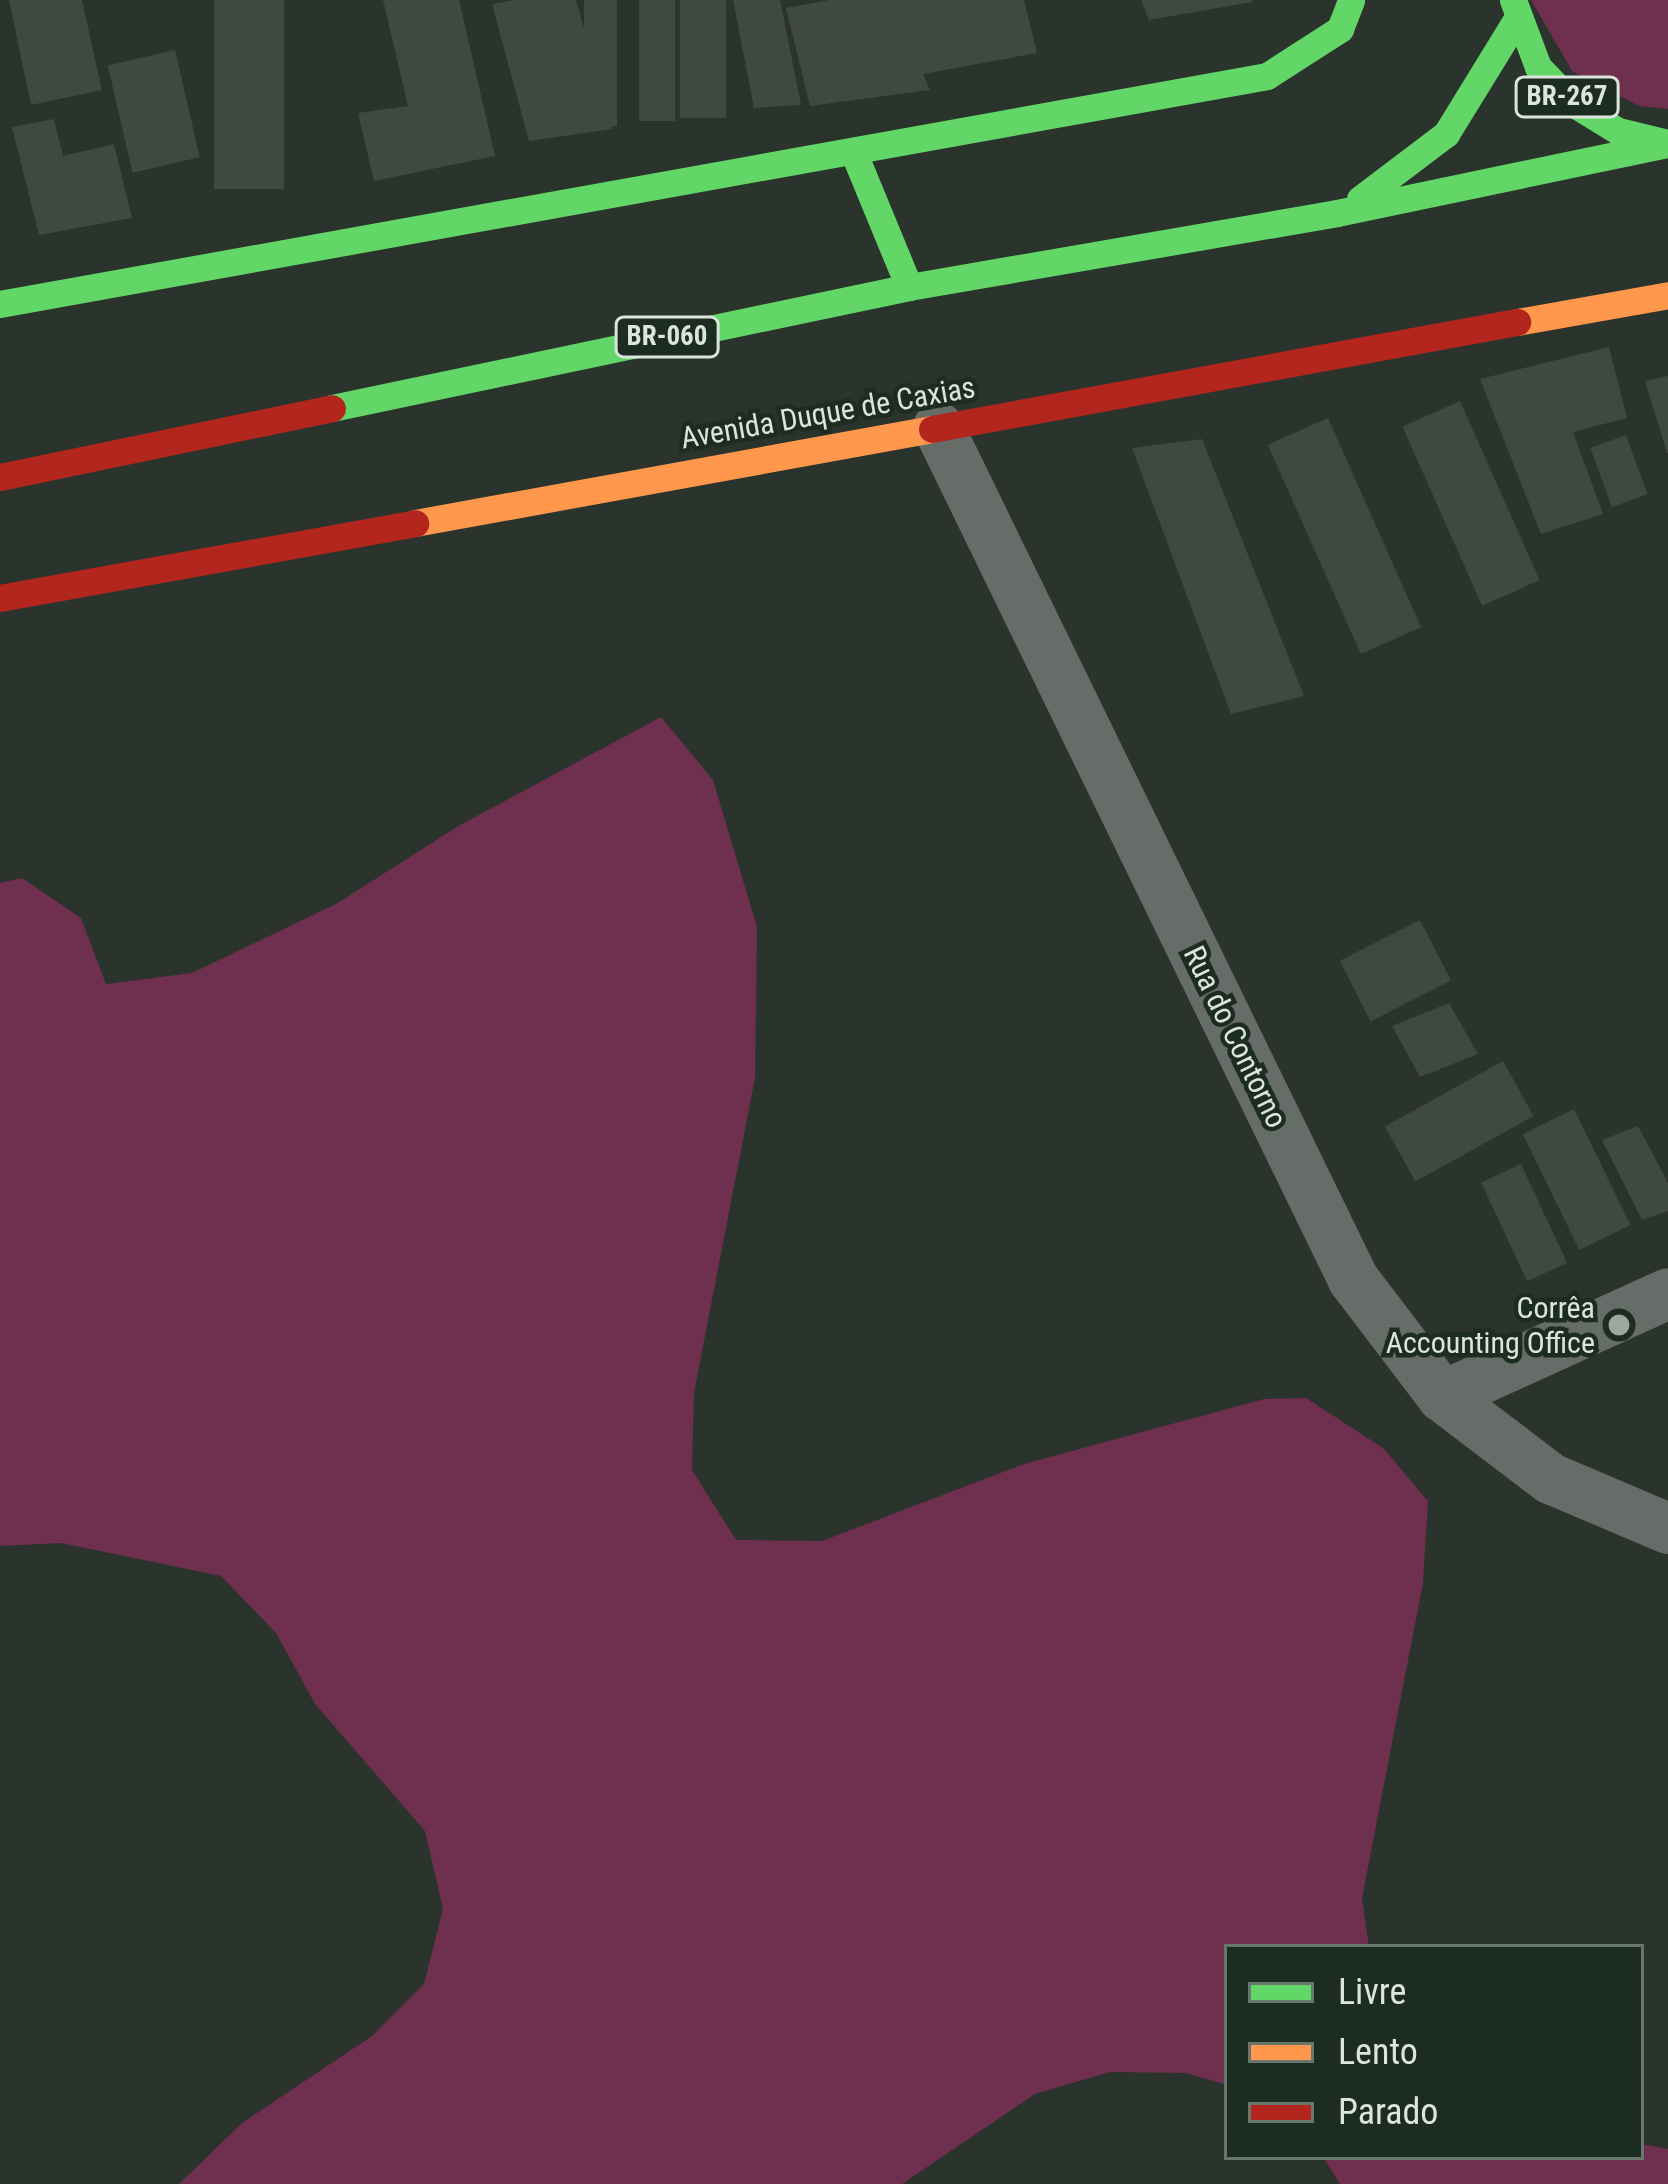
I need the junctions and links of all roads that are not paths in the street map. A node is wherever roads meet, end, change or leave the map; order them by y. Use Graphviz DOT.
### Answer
graph roads {
  1 [pos="1351,0"];
  2 [pos="1514,10"];
  3 [pos="1668,144"];
  4 [pos="854,151"];
  5 [pos="1337,213"];
  6 [pos="909,287"];
  7 [pos="1668,295"];
  8 [pos="0,304"];
  9 [pos="938,427"];
  10 [pos="0,477"];
  11 [pos="0,598"];
  12 [pos="1668,1293"];
  13 [pos="1442,1396"];
  14 [pos="1668,1528"];
  1 -- 4 [label="street"];
  2 -- 3 [label="street, BR-267"];
  2 -- 5 [label="street, BR-060"];
  3 -- 5 [label="street, BR-060"];
  4 -- 6 [label="street"];
  4 -- 8 [label="street"];
  5 -- 6 [label="street, BR-060"];
  6 -- 10 [label="street, BR-060"];
  7 -- 9 [label="street, Avenida Duque de Caxias"];
  9 -- 11 [label="street, Avenida Duque de Caxias"];
  9 -- 13 [label="street, Rua do Contorno"];
  12 -- 13 [label="street"];
  13 -- 14 [label="street, Rua do Contorno"];
}
